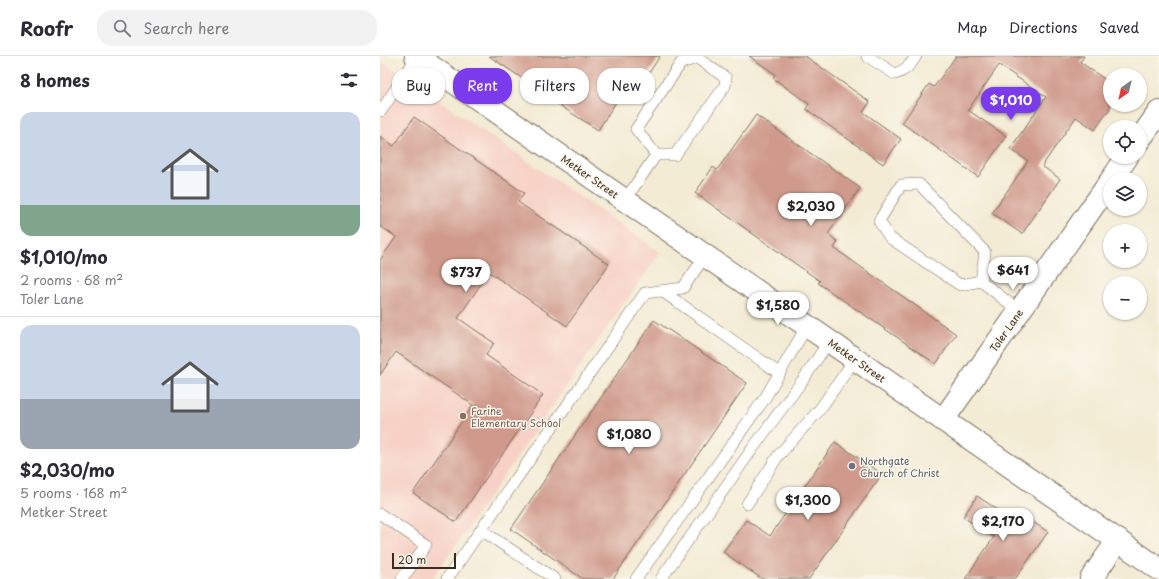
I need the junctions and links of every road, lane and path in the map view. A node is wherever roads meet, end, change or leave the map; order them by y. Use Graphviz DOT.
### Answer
graph roads {
  1 [pos="417,56"];
  2 [pos="867,56"];
  3 [pos="916,56"];
  4 [pos="380,110"];
  5 [pos="1159,112"];
  6 [pos="1147,129"];
  7 [pos="656,155"];
  8 [pos="1103,192"];
  9 [pos="625,200"];
  10 [pos="705,256"];
  11 [pos="981,281"];
  12 [pos="662,291"];
  13 [pos="1019,311"];
  14 [pos="807,326"];
  15 [pos="829,341"];
  16 [pos="855,359"];
  17 [pos="779,374"];
  18 [pos="943,420"];
  19 [pos="747,504"];
  20 [pos="380,514"];
  21 [pos="480,530"];
  22 [pos="1118,540"];
  23 [pos="1159,569"];
  24 [pos="402,579"];
  25 [pos="447,579"];
  26 [pos="555,579"];
  27 [pos="636,579"];
  28 [pos="661,579"];
  29 [pos="1090,579"];
  1 -- 4 [label="lane"];
  1 -- 9 [label="street, Metker Street"];
  2 -- 3 [label="lane"];
  5 -- 6 [label="street"];
  7 -- 7 [label="lane"];
  7 -- 9 [label="lane"];
  8 -- 13 [label="street, Toler Lane"];
  9 -- 10 [label="street, Metker Street"];
  10 -- 12 [label="lane"];
  10 -- 14 [label="street, Metker Street"];
  11 -- 11 [label="lane"];
  11 -- 13 [label="lane"];
  12 -- 17 [label="lane"];
  12 -- 21 [label="lane"];
  13 -- 18 [label="street, Toler Lane"];
  14 -- 15 [label="street, Metker Street"];
  14 -- 17 [label="lane"];
  15 -- 16 [label="street, Metker Street"];
  15 -- 28 [label="lane"];
  16 -- 18 [label="street, Metker Street"];
  16 -- 19 [label="lane"];
  17 -- 27 [label="lane"];
  18 -- 22 [label="street, Metker Street"];
  20 -- 24 [label="lane"];
  21 -- 25 [label="lane"];
  21 -- 26 [label="lane"];
  22 -- 23 [label="street, Metker Street"];
  22 -- 29 [label="street"];
}
